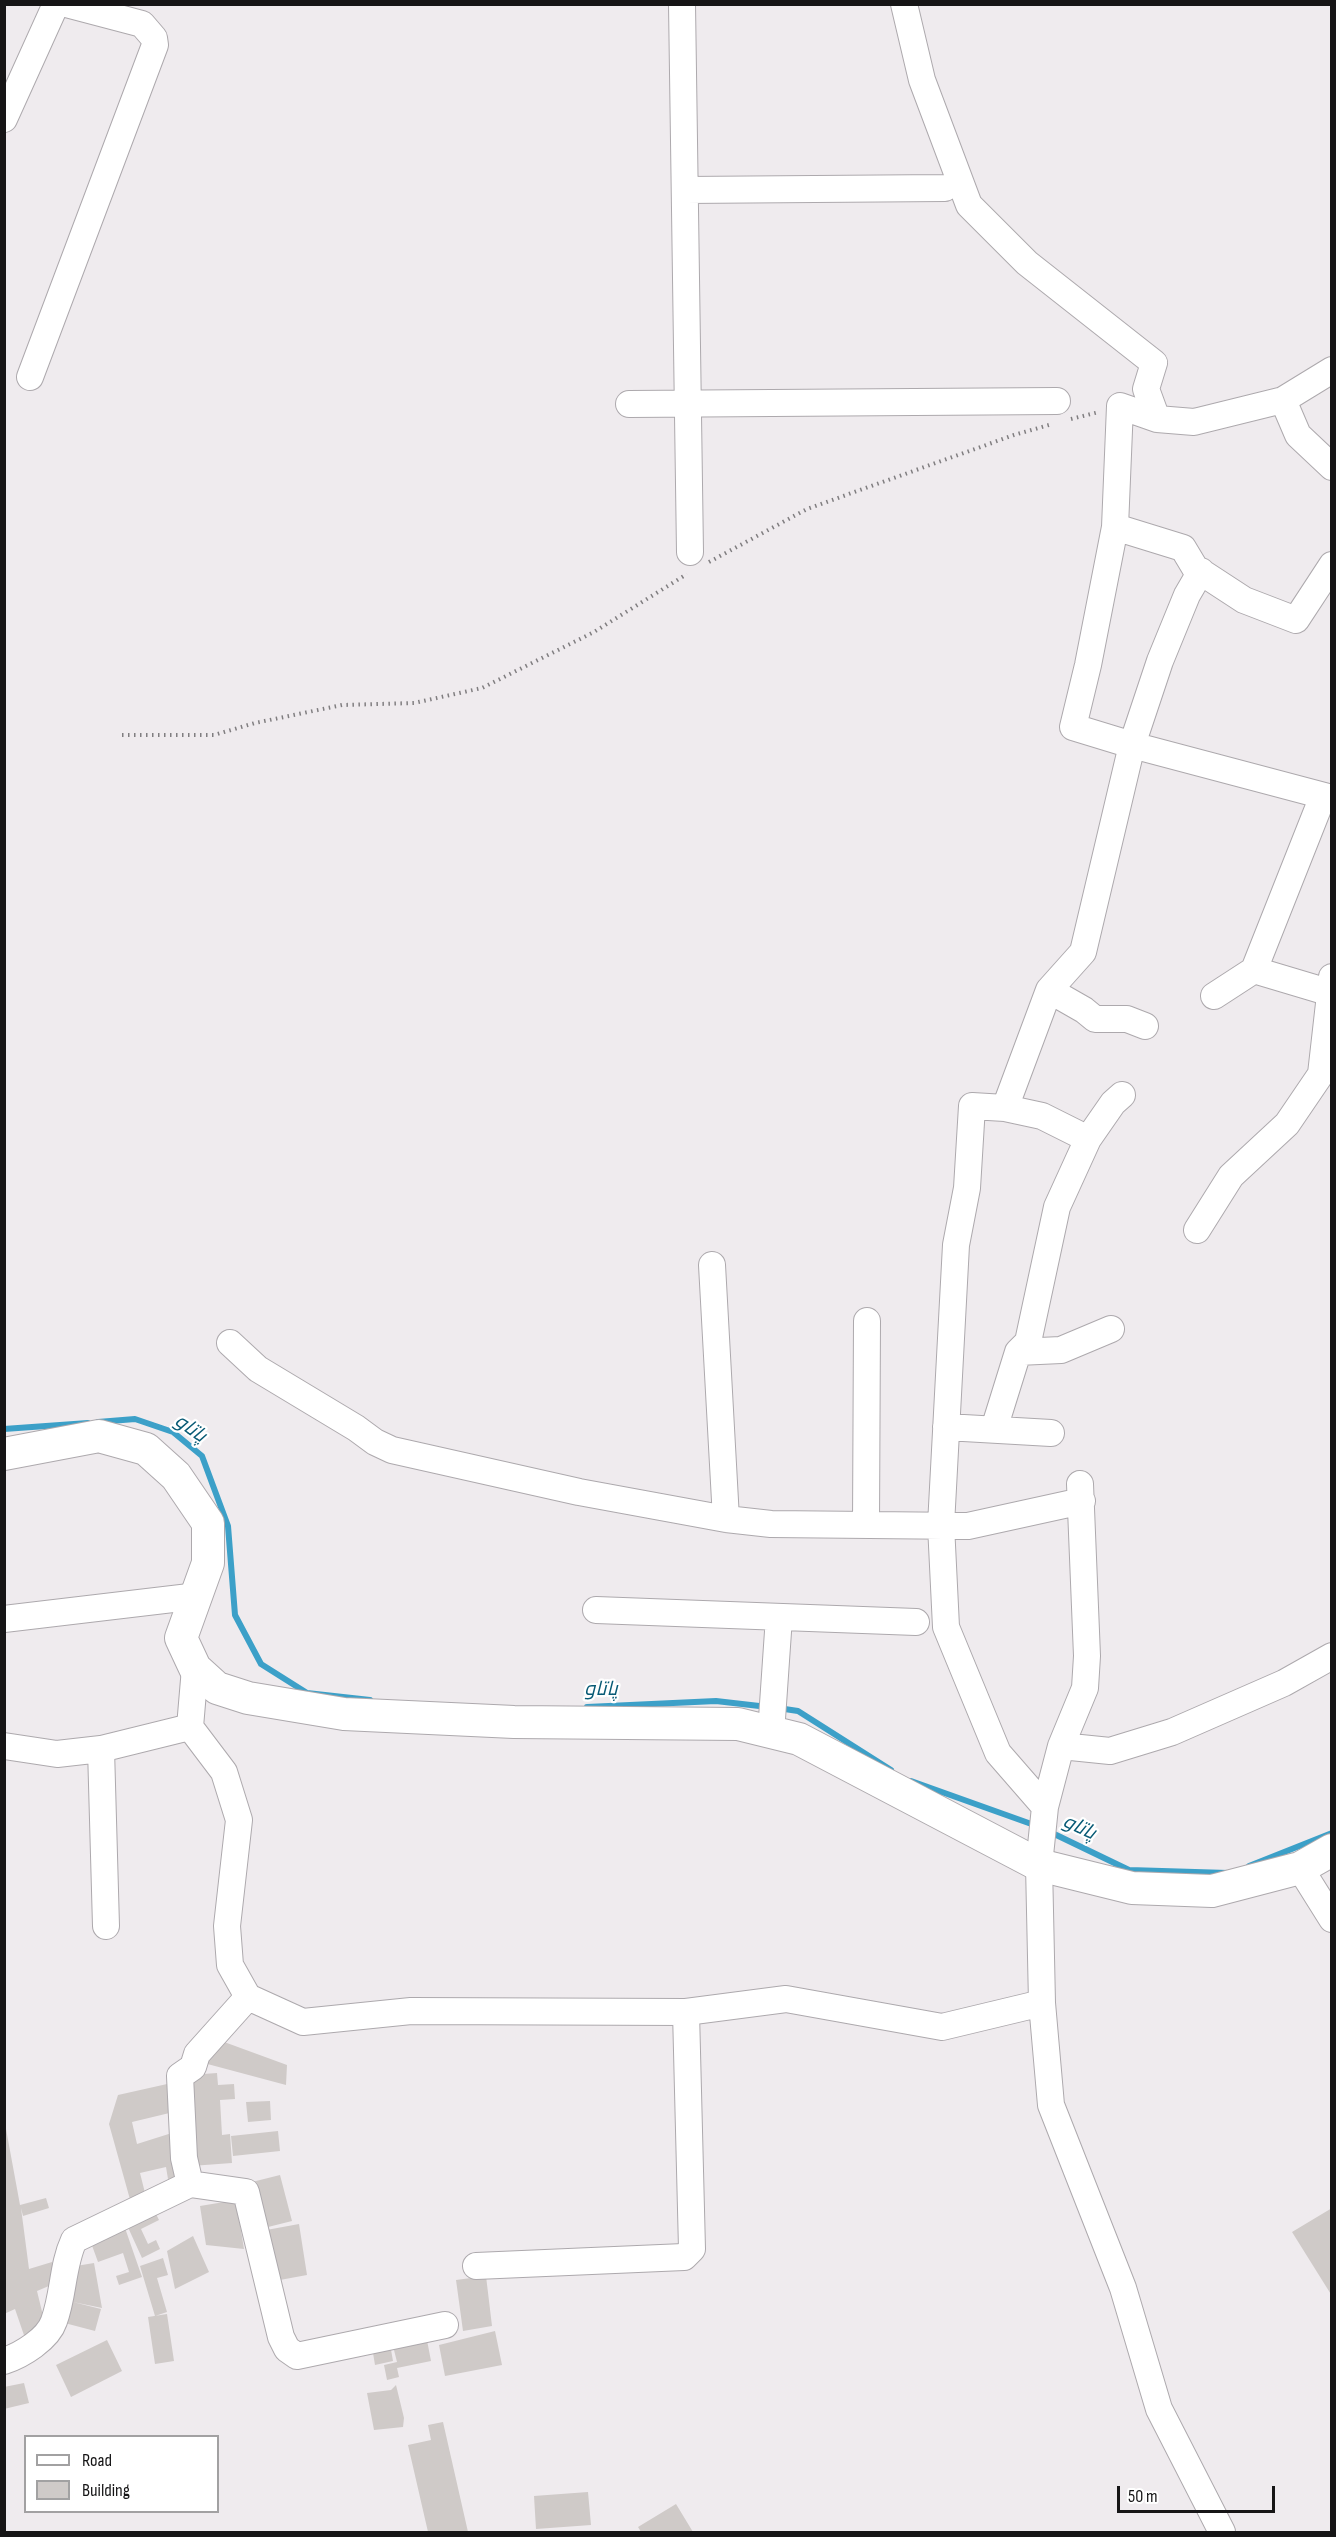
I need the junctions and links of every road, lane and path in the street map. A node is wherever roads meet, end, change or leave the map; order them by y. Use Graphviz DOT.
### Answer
graph roads {
  1 [pos="56,4"];
  2 [pos="66,4"];
  3 [pos="682,4"];
  4 [pos="904,4"];
  5 [pos="4,119"];
  6 [pos="945,188"];
  7 [pos="685,190"];
  8 [pos="1332,370"];
  9 [pos="30,377"];
  10 [pos="1283,400"];
  11 [pos="629,404"];
  12 [pos="688,404"];
  13 [pos="1119,406"];
  14 [pos="1060,415"];
  15 [pos="1156,419"];
  16 [pos="1332,467"];
  17 [pos="1115,527"];
  18 [pos="697,562"];
  19 [pos="1332,565"];
  20 [pos="1201,571"];
  21 [pos="122,735"];
  22 [pos="1132,746"];
  23 [pos="1327,797"];
  24 [pos="1254,970"];
  25 [pos="1332,977"];
  26 [pos="1049,990"];
  27 [pos="1331,993"];
  28 [pos="1214,996"];
  29 [pos="1145,1026"];
  30 [pos="1122,1095"];
  31 [pos="1005,1108"];
  32 [pos="1088,1139"];
  33 [pos="1197,1230"];
  34 [pos="712,1266"];
  35 [pos="867,1321"];
  36 [pos="1110,1329"];
  37 [pos="230,1343"];
  38 [pos="1018,1352"];
  39 [pos="946,1427"];
  40 [pos="994,1430"];
  41 [pos="1051,1433"];
  42 [pos="4,1454"];
  43 [pos="726,1519"];
  44 [pos="866,1524"];
  45 [pos="941,1525"];
  46 [pos="198,1596"];
  47 [pos="596,1610"];
  48 [pos="778,1617"];
  49 [pos="4,1619"];
  50 [pos="916,1622"];
  51 [pos="1332,1656"];
  52 [pos="195,1668"];
  53 [pos="190,1727"];
  54 [pos="771,1733"];
  55 [pos="4,1746"];
  56 [pos="1061,1746"];
  57 [pos="101,1749"];
  58 [pos="1046,1806"];
  59 [pos="1332,1850"];
  60 [pos="1039,1865"];
  61 [pos="1300,1868"];
  62 [pos="1332,1919"];
  63 [pos="106,1926"];
  64 [pos="248,1996"];
  65 [pos="1042,2003"];
  66 [pos="686,2012"];
  67 [pos="189,2184"];
  68 [pos="476,2266"];
  69 [pos="445,2325"];
  70 [pos="4,2361"];
  71 [pos="1222,2532"];
  1 -- 5 [label="street"];
  2 -- 9 [label="street"];
  3 -- 7 [label="street"];
  4 -- 15 [label="street"];
  6 -- 7 [label="street"];
  7 -- 12 [label="street"];
  8 -- 10 [label="street"];
  10 -- 15 [label="street"];
  10 -- 16 [label="street"];
  11 -- 12 [label="street"];
  12 -- 14 [label="street"];
  12 -- 18 [label="street"];
  13 -- 14 [label="path"];
  13 -- 15 [label="street"];
  13 -- 17 [label="street"];
  14 -- 18 [label="path"];
  17 -- 20 [label="street"];
  17 -- 22 [label="street"];
  18 -- 21 [label="path"];
  19 -- 20 [label="street"];
  20 -- 22 [label="street"];
  22 -- 23 [label="street"];
  22 -- 26 [label="street"];
  23 -- 24 [label="street"];
  24 -- 27 [label="street"];
  24 -- 28 [label="street"];
  25 -- 27 [label="street"];
  26 -- 29 [label="street"];
  26 -- 31 [label="street"];
  27 -- 33 [label="street"];
  30 -- 32 [label="street"];
  31 -- 32 [label="street"];
  31 -- 39 [label="street"];
  32 -- 38 [label="street"];
  34 -- 43 [label="street"];
  35 -- 44 [label="street"];
  36 -- 38 [label="street"];
  37 -- 43 [label="street"];
  38 -- 40 [label="street"];
  39 -- 40 [label="street"];
  39 -- 45 [label="street"];
  40 -- 41 [label="street"];
  42 -- 46 [label="street"];
  43 -- 44 [label="street"];
  44 -- 45 [label="street"];
  45 -- 56 [label="street"];
  45 -- 58 [label="street"];
  46 -- 49 [label="street"];
  46 -- 52 [label="street"];
  47 -- 48 [label="street"];
  48 -- 50 [label="street"];
  48 -- 54 [label="street"];
  51 -- 56 [label="street"];
  52 -- 53 [label="street"];
  52 -- 54 [label="street"];
  53 -- 57 [label="street"];
  53 -- 64 [label="street"];
  54 -- 60 [label="street"];
  55 -- 57 [label="street"];
  56 -- 58 [label="street"];
  57 -- 63 [label="street"];
  58 -- 60 [label="street"];
  59 -- 61 [label="street"];
  60 -- 61 [label="street"];
  60 -- 65 [label="street"];
  61 -- 62 [label="street"];
  64 -- 66 [label="street"];
  64 -- 67 [label="street"];
  65 -- 66 [label="street"];
  65 -- 71 [label="street"];
  66 -- 68 [label="street"];
  67 -- 69 [label="street"];
  67 -- 70 [label="street"];
}
